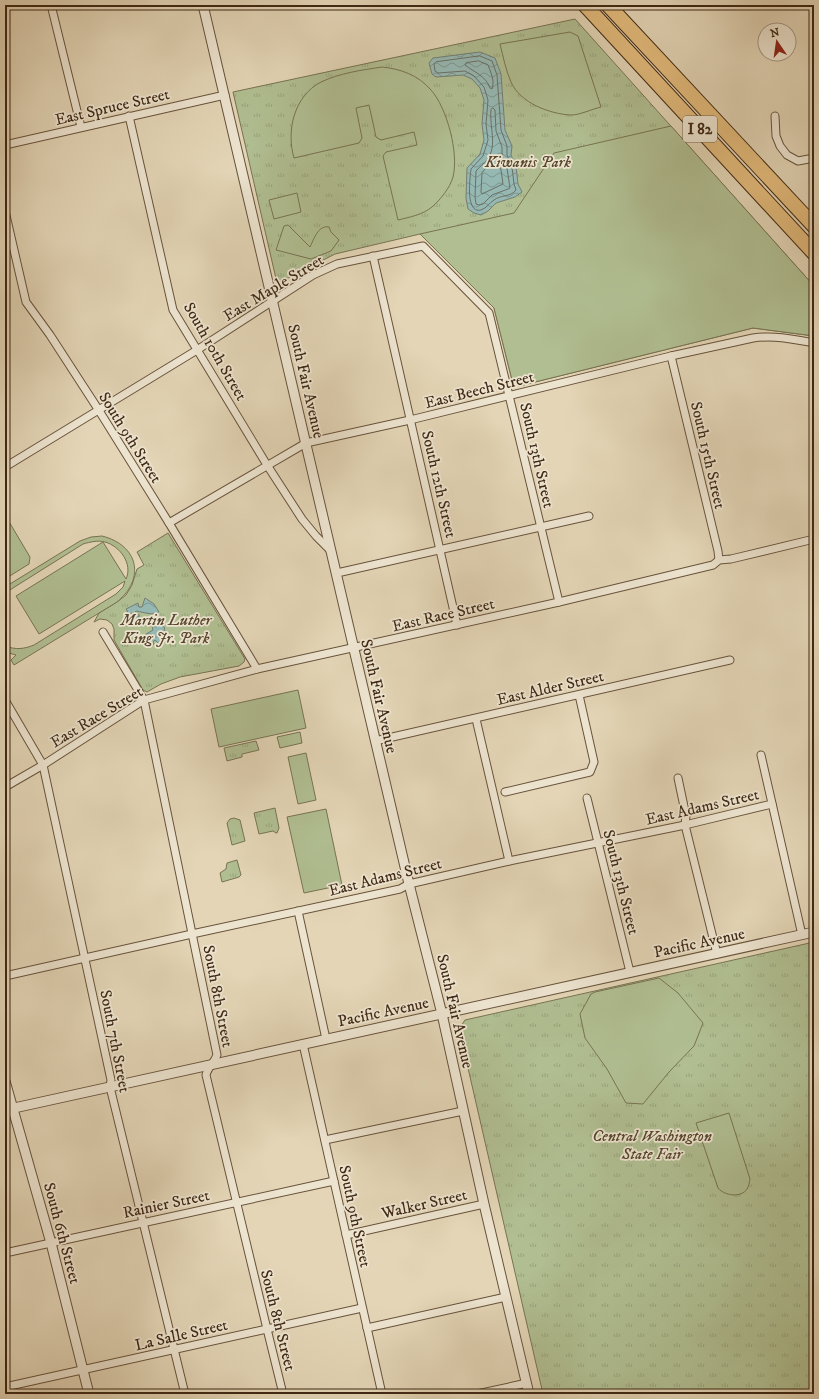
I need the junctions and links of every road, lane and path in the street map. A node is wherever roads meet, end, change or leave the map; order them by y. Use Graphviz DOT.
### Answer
graph roads {
  1 [pos="51,5"];
  2 [pos="204,5"];
  3 [pos="575,5"];
  4 [pos="585,5"];
  5 [pos="608,5"];
  6 [pos="616,5"];
  7 [pos="649,50"];
  8 [pos="225,95"];
  9 [pos="129,116"];
  10 [pos="775,116"];
  11 [pos="82,127"];
  12 [pos="5,145"];
  13 [pos="717,148"];
  14 [pos="814,158"];
  15 [pos="5,211"];
  16 [pos="814,226"];
  17 [pos="423,246"];
  18 [pos="814,253"];
  19 [pos="373,256"];
  20 [pos="273,302"];
  21 [pos="814,343"];
  22 [pos="197,350"];
  23 [pos="671,356"];
  24 [pos="509,396"];
  25 [pos="98,409"];
  26 [pos="410,420"];
  27 [pos="306,443"];
  28 [pos="267,465"];
  29 [pos="5,467"];
  30 [pos="588,516"];
  31 [pos="169,523"];
  32 [pos="540,527"];
  33 [pos="814,539"];
  34 [pos="440,550"];
  35 [pos="331,551"];
  36 [pos="719,560"];
  37 [pos="336,573"];
  38 [pos="559,602"];
  39 [pos="457,625"];
  40 [pos="103,632"];
  41 [pos="353,648"];
  42 [pos="730,660"];
  43 [pos="257,669"];
  44 [pos="579,695"];
  45 [pos="5,700"];
  46 [pos="144,700"];
  47 [pos="476,719"];
  48 [pos="376,741"];
  49 [pos="761,755"];
  50 [pos="43,765"];
  51 [pos="678,778"];
  52 [pos="5,787"];
  53 [pos="505,792"];
  54 [pos="587,798"];
  55 [pos="772,804"];
  56 [pos="686,825"];
  57 [pos="599,844"];
  58 [pos="509,862"];
  59 [pos="409,884"];
  60 [pos="298,911"];
  61 [pos="814,932"];
  62 [pos="192,934"];
  63 [pos="802,935"];
  64 [pos="717,954"];
  65 [pos="86,958"];
  66 [pos="630,972"];
  67 [pos="5,976"];
  68 [pos="442,1014"];
  69 [pos="326,1039"];
  70 [pos="303,1044"];
  71 [pos="211,1065"];
  72 [pos="5,1081"];
  73 [pos="110,1087"];
  74 [pos="9,1109"];
  75 [pos="463,1110"];
  76 [pos="325,1140"];
  77 [pos="334,1181"];
  78 [pos="236,1202"];
  79 [pos="484,1204"];
  80 [pos="143,1222"];
  81 [pos="346,1235"];
  82 [pos="51,1243"];
  83 [pos="5,1253"];
  84 [pos="506,1297"];
  85 [pos="362,1308"];
  86 [pos="367,1328"];
  87 [pos="266,1329"];
  88 [pos="174,1350"];
  89 [pos="83,1370"];
  90 [pos="527,1382"];
  91 [pos="5,1387"];
  92 [pos="89,1394"];
  93 [pos="185,1394"];
  94 [pos="283,1394"];
  95 [pos="382,1394"];
  96 [pos="477,1394"];
  97 [pos="529,1394"];
  1 -- 11 [label="street"];
  2 -- 8 [label="street, South Fair Avenue"];
  3 -- 13 [label="highway"];
  4 -- 13 [label="highway, I 82"];
  5 -- 7 [label="highway, I 82"];
  6 -- 7 [label="highway"];
  7 -- 16 [label="highway, I 82"];
  8 -- 9 [label="street, East Spruce Street"];
  8 -- 20 [label="street, South Fair Avenue"];
  9 -- 11 [label="street, East Spruce Street"];
  9 -- 22 [label="street, South 10th Street"];
  10 -- 14 [label="street"];
  11 -- 12 [label="street, East Spruce Street"];
  13 -- 18 [label="highway, I 82"];
  15 -- 25 [label="street, South 9th Street"];
  17 -- 19 [label="street, East Maple Street"];
  17 -- 24 [label="street, South 13th Street"];
  19 -- 20 [label="street, East Maple Street"];
  19 -- 26 [label="street, South 12th Street"];
  20 -- 22 [label="street, East Maple Street"];
  20 -- 27 [label="street, South Fair Avenue"];
  21 -- 23 [label="street, East Beech Street"];
  22 -- 25 [label="street, East Maple Street"];
  22 -- 28 [label="street, South 10th Street"];
  23 -- 24 [label="street, East Beech Street"];
  23 -- 36 [label="street, South 15th Street"];
  24 -- 26 [label="street, East Beech Street"];
  24 -- 32 [label="street, South 13th Street"];
  25 -- 29 [label="street, East Maple Street"];
  25 -- 31 [label="street, South 9th Street"];
  26 -- 27 [label="street, East Beech Street"];
  26 -- 34 [label="street, South 12th Street"];
  27 -- 28 [label="street, East Beech Street"];
  27 -- 35 [label="street, South Fair Avenue"];
  28 -- 31 [label="street, East Beech Street"];
  28 -- 35 [label="street, South 10th Street"];
  30 -- 32 [label="street"];
  31 -- 43 [label="street, South 9th Street"];
  32 -- 34 [label="street"];
  32 -- 38 [label="street, South 13th Street"];
  33 -- 36 [label="street, East Race Street"];
  34 -- 37 [label="street"];
  34 -- 39 [label="street, South 12th Street"];
  35 -- 37 [label="street, South Fair Avenue"];
  36 -- 38 [label="street, East Race Street"];
  37 -- 41 [label="street, South Fair Avenue"];
  38 -- 39 [label="street, East Race Street"];
  39 -- 41 [label="street, East Race Street"];
  40 -- 46 [label="street, South 8th Street"];
  41 -- 43 [label="street, East Race Street"];
  41 -- 48 [label="street, South Fair Avenue"];
  42 -- 44 [label="street, East Alder Street"];
  43 -- 46 [label="street, East Race Street"];
  44 -- 47 [label="street, East Alder Street"];
  44 -- 53 [label="street"];
  45 -- 50 [label="street, South 7th Street"];
  46 -- 50 [label="street, East Race Street"];
  46 -- 62 [label="street, South 8th Street"];
  47 -- 48 [label="street, East Alder Street"];
  47 -- 58 [label="street"];
  48 -- 59 [label="street, South Fair Avenue"];
  49 -- 55 [label="street"];
  50 -- 52 [label="street, East Race Street"];
  50 -- 65 [label="street, South 7th Street"];
  51 -- 56 [label="street"];
  54 -- 57 [label="street, South 13th Street"];
  55 -- 56 [label="street, East Adams Street"];
  55 -- 63 [label="street"];
  56 -- 57 [label="street, East Adams Street"];
  56 -- 64 [label="street"];
  57 -- 58 [label="street, East Adams Street"];
  57 -- 66 [label="street, South 13th Street"];
  58 -- 59 [label="street, East Adams Street"];
  59 -- 60 [label="street, East Adams Street"];
  59 -- 68 [label="street, South Fair Avenue"];
  60 -- 62 [label="street, East Adams Street"];
  60 -- 69 [label="street"];
  61 -- 63 [label="street, Pacific Avenue"];
  62 -- 65 [label="street, East Adams Street"];
  62 -- 71 [label="street, South 8th Street"];
  63 -- 64 [label="street, Pacific Avenue"];
  64 -- 66 [label="street, Pacific Avenue"];
  65 -- 67 [label="street, East Adams Street"];
  65 -- 73 [label="street, South 7th Street"];
  66 -- 68 [label="street, Pacific Avenue"];
  68 -- 69 [label="street, Pacific Avenue"];
  68 -- 75 [label="street, South Fair Avenue"];
  69 -- 70 [label="street, Pacific Avenue"];
  70 -- 71 [label="street, Pacific Avenue"];
  70 -- 76 [label="street, South 9th Street"];
  71 -- 73 [label="street, Pacific Avenue"];
  71 -- 78 [label="street, South 8th Street"];
  72 -- 74 [label="street, South 6th Street"];
  73 -- 74 [label="street, Pacific Avenue"];
  73 -- 80 [label="street, South 7th Street"];
  74 -- 82 [label="street, South 6th Street"];
  75 -- 76 [label="street"];
  75 -- 79 [label="street, South Fair Avenue"];
  76 -- 77 [label="street, South 9th Street"];
  77 -- 78 [label="street, Rainier Street"];
  77 -- 81 [label="street, South 9th Street"];
  78 -- 80 [label="street, Rainier Street"];
  78 -- 87 [label="street, South 8th Street"];
  79 -- 81 [label="street, Walker Street"];
  79 -- 84 [label="street, South Fair Avenue"];
  80 -- 82 [label="street, Rainier Street"];
  80 -- 88 [label="street, South 7th Street"];
  81 -- 85 [label="street, South 9th Street"];
  82 -- 83 [label="street, Rainier Street"];
  82 -- 89 [label="street, South 6th Street"];
  84 -- 86 [label="street"];
  84 -- 90 [label="street, South Fair Avenue"];
  85 -- 86 [label="street, South 9th Street"];
  85 -- 87 [label="street, La Salle Street"];
  86 -- 95 [label="street, South 9th Street"];
  87 -- 88 [label="street, La Salle Street"];
  87 -- 94 [label="street, South 8th Street"];
  88 -- 89 [label="street, La Salle Street"];
  88 -- 93 [label="street, South 7th Street"];
  89 -- 91 [label="street, La Salle Street"];
  89 -- 92 [label="street, South 6th Street"];
  90 -- 96 [label="street"];
  90 -- 97 [label="street, South Fair Avenue"];
}
